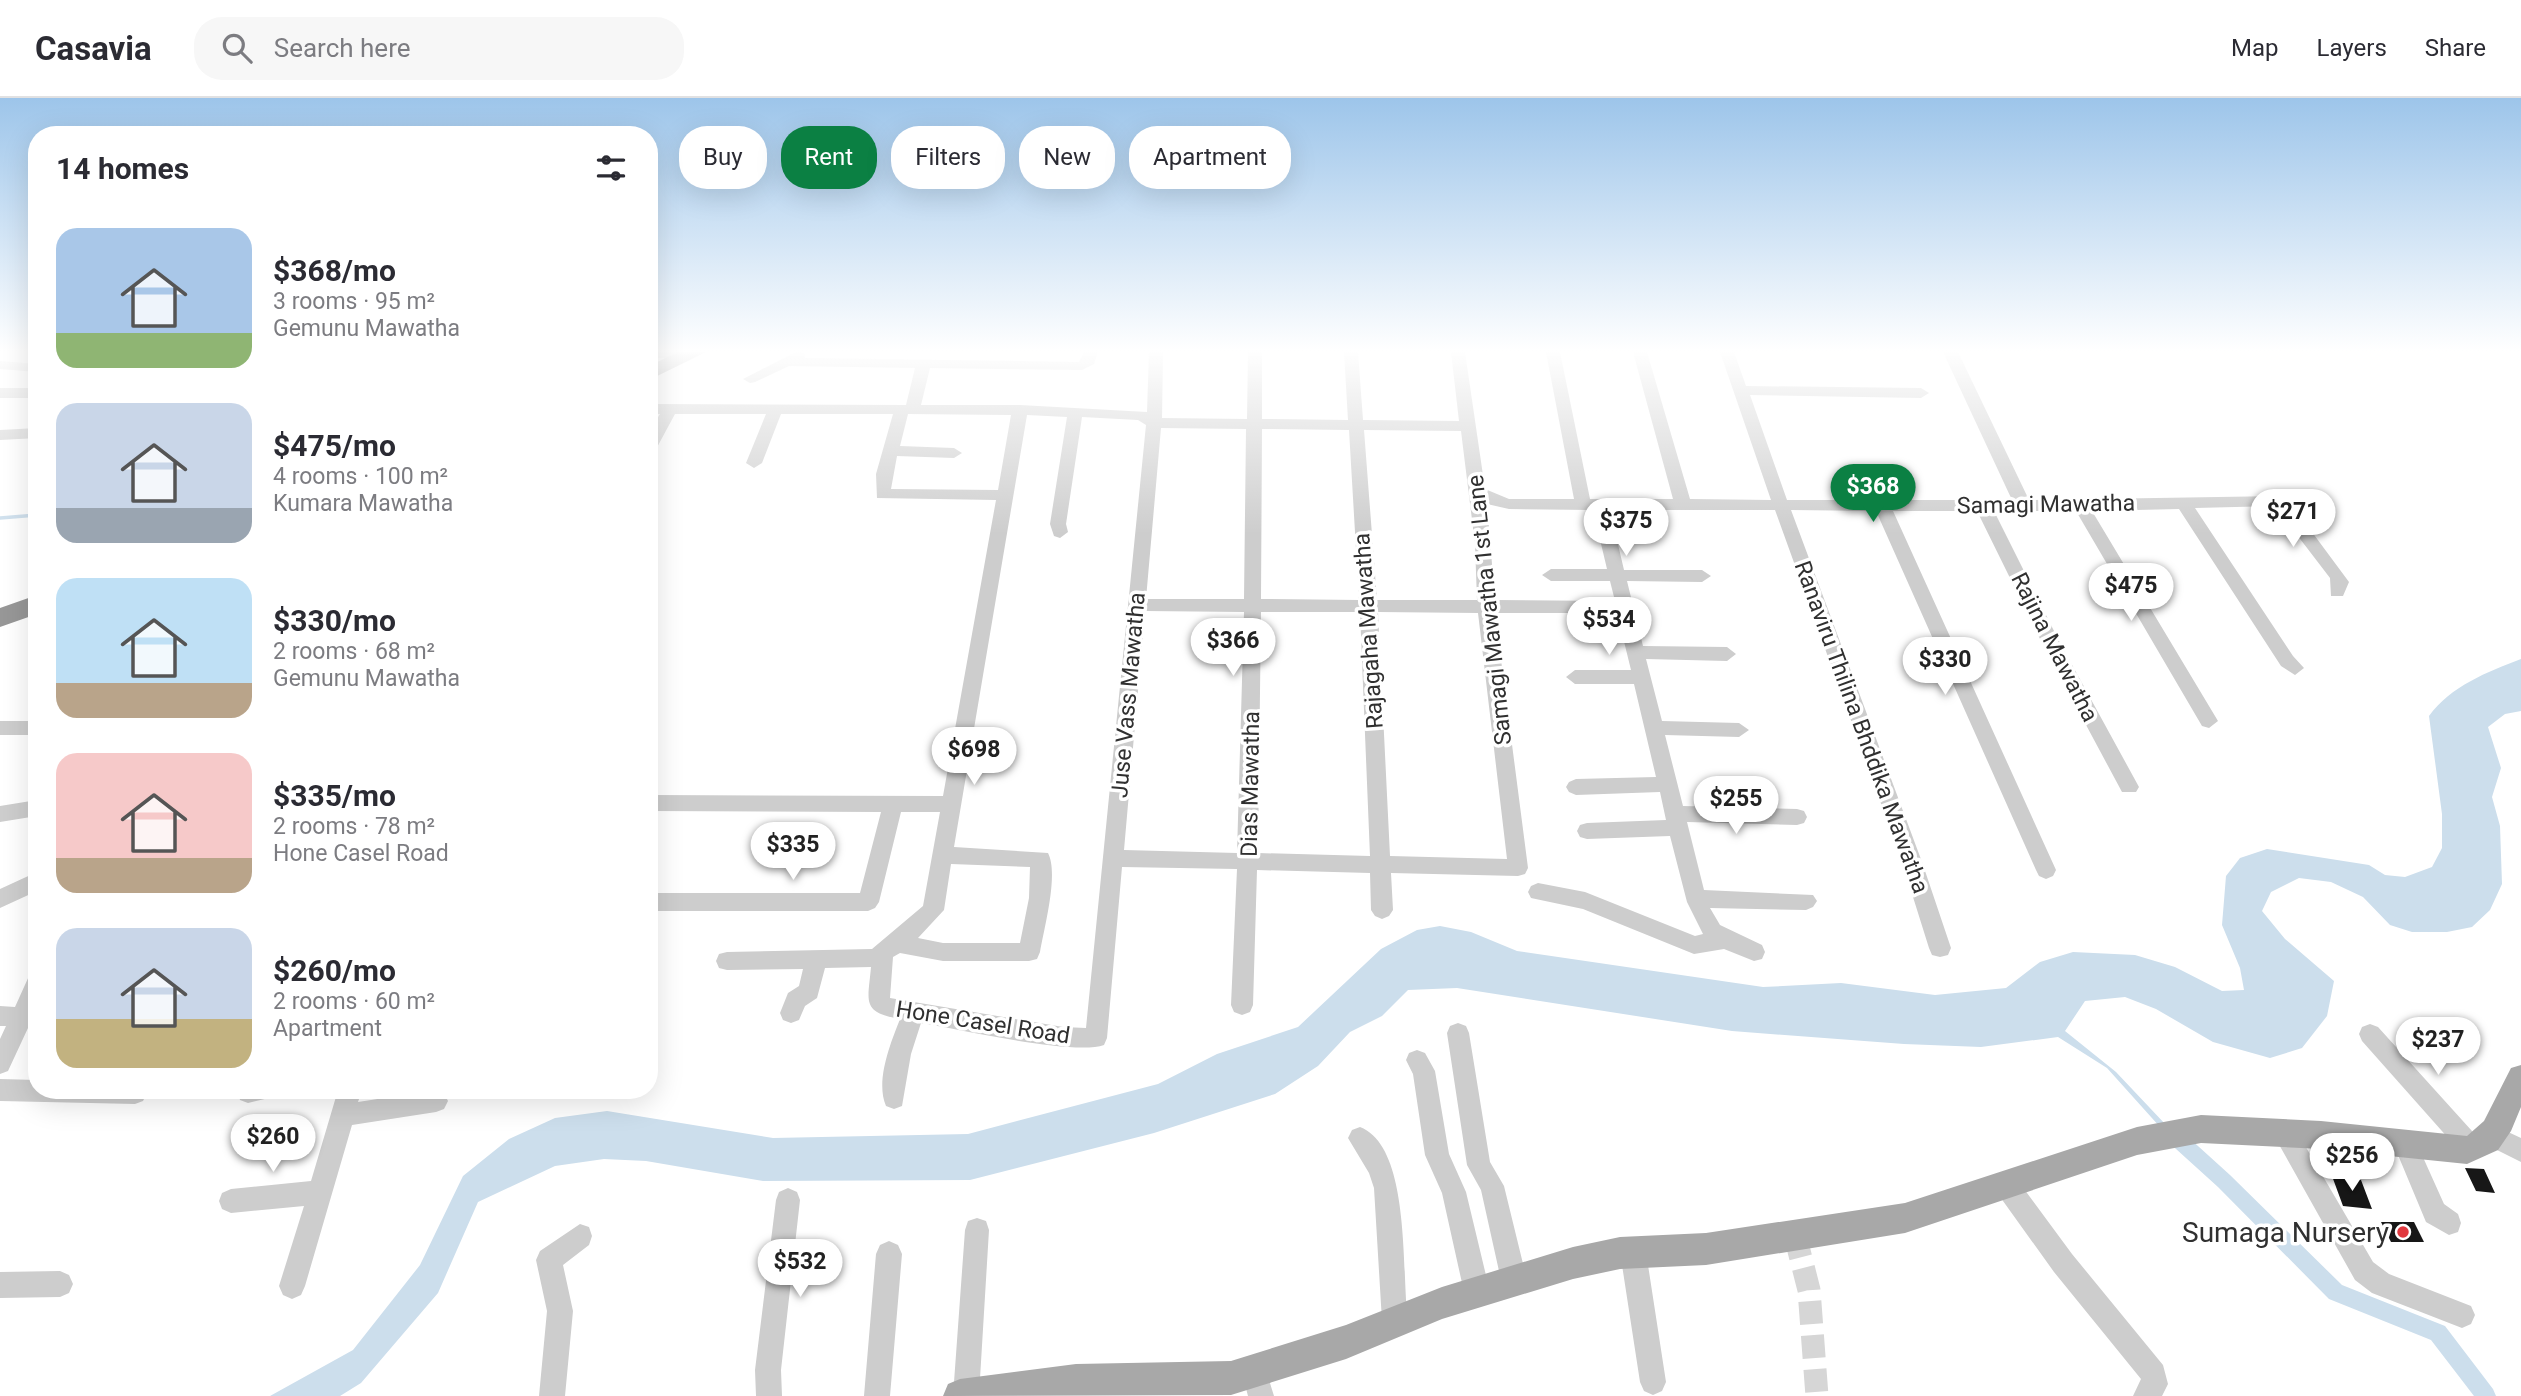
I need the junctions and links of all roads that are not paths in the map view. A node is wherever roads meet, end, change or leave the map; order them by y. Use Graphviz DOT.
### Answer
graph roads {
  1 [pos="1075,412"];
  2 [pos="668,413"];
  3 [pos="774,413"];
  4 [pos="906,413"];
  5 [pos="1020,413"];
  6 [pos="1088,413"];
  7 [pos="1154,413"];
  8 [pos="1252,413"];
  9 [pos="1353,413"];
  10 [pos="1465,413"];
  11 [pos="1568,413"];
  12 [pos="1657,413"];
  13 [pos="1747,413"];
  14 [pos="1979,413"];
  15 [pos="1154,424"];
  16 [pos="1252,424"];
  17 [pos="1354,426"];
  18 [pos="1467,426"];
  19 [pos="658,431"];
  20 [pos="28,433"];
  21 [pos="0,435"];
  22 [pos="891,451"];
  23 [pos="954,453"];
  24 [pos="754,463"];
  25 [pos="1478,492"];
  26 [pos="1006,495"];
  27 [pos="2183,503"];
  28 [pos="1591,504"];
  29 [pos="1683,505"];
  30 [pos="1882,505"];
  31 [pos="1782,506"];
  32 [pos="1983,506"];
  33 [pos="2023,506"];
  34 [pos="2081,506"];
  35 [pos="1060,532"];
  36 [pos="1550,575"];
  37 [pos="1702,576"];
  38 [pos="1617,577"];
  39 [pos="2337,592"];
  40 [pos="1135,605"];
  41 [pos="1368,606"];
  42 [pos="28,607"];
  43 [pos="1625,607"];
  44 [pos="1254,608"];
  45 [pos="1486,608"];
  46 [pos="0,618"];
  47 [pos="1636,652"];
  48 [pos="1727,654"];
  49 [pos="2295,668"];
  50 [pos="1575,677"];
  51 [pos="1642,677"];
  52 [pos="2209,721"];
  53 [pos="0,728"];
  54 [pos="28,728"];
  55 [pos="1655,728"];
  56 [pos="1739,730"];
  57 [pos="1668,784"];
  58 [pos="1576,787"];
  59 [pos="2129,787"];
  60 [pos="658,803"];
  61 [pos="951,804"];
  62 [pos="893,805"];
  63 [pos="28,809"];
  64 [pos="0,814"];
  65 [pos="1797,817"];
  66 [pos="1677,821"];
  67 [pos="1587,831"];
  68 [pos="942,855"];
  69 [pos="1112,858"];
  70 [pos="1248,861"];
  71 [pos="1380,863"];
  72 [pos="2046,870"];
  73 [pos="28,885"];
  74 [pos="1538,892"];
  75 [pos="0,899"];
  76 [pos="1697,899"];
  77 [pos="1805,901"];
  78 [pos="658,902"];
  79 [pos="1382,910"];
  80 [pos="1724,940"];
  81 [pos="890,948"];
  82 [pos="1940,948"];
  83 [pos="1754,951"];
  84 [pos="816,960"];
  85 [pos="727,961"];
  86 [pos="28,1001"];
  87 [pos="1242,1005"];
  88 [pos="914,1012"];
  89 [pos="791,1013"];
  90 [pos="20,1017"];
  91 [pos="1458,1033"];
  92 [pos="2370,1034"];
  93 [pos="1096,1038"];
  94 [pos="1417,1060"];
  95 [pos="0,1064"];
  96 [pos="2521,1078"];
  97 [pos="0,1090"];
  98 [pos="28,1091"];
  99 [pos="894,1098"];
  100 [pos="347,1099"];
  101 [pos="436,1101"];
  102 [pos="343,1115"];
  103 [pos="2285,1133"];
  104 [pos="1360,1138"];
  105 [pos="2404,1143"];
  106 [pos="2483,1143"];
  107 [pos="2521,1151"];
  108 [pos="2007,1186"];
  109 [pos="320,1192"];
  110 [pos="788,1200"];
  111 [pos="232,1201"];
  112 [pos="2449,1223"];
  113 [pos="977,1230"];
  114 [pos="580,1236"];
  115 [pos="1633,1252"];
  116 [pos="889,1254"];
  117 [pos="1514,1280"];
  118 [pos="60,1284"];
  119 [pos="0,1285"];
  120 [pos="292,1286"];
  121 [pos="1478,1292"];
  122 [pos="2462,1315"];
  123 [pos="1395,1321"];
  124 [pos="1653,1382"];
  125 [pos="1258,1384"];
  126 [pos="552,1396"];
  127 [pos="769,1396"];
  128 [pos="877,1396"];
  129 [pos="963,1396"];
  130 [pos="2146,1396"];
  1 -- 35 [label="street"];
  2 -- 19 [label="street"];
  3 -- 24 [label="street"];
  4 -- 22 [label="street"];
  5 -- 26 [label="street"];
  6 -- 15 [label="street"];
  7 -- 15 [label="street, Juse Vass Mawatha"];
  8 -- 16 [label="street, Dias Mawatha"];
  9 -- 17 [label="street, Rajagaha Mawatha"];
  10 -- 18 [label="street, Samagi Mawatha 1st Lane"];
  11 -- 28 [label="street"];
  12 -- 29 [label="street"];
  13 -- 31 [label="street, Ranaviru Thilina Bhddika Mawatha"];
  14 -- 33 [label="street"];
  15 -- 16 [label="street"];
  15 -- 40 [label="street, Juse Vass Mawatha"];
  16 -- 17 [label="street"];
  16 -- 44 [label="street, Dias Mawatha"];
  17 -- 18 [label="street"];
  17 -- 41 [label="street, Rajagaha Mawatha"];
  18 -- 25 [label="street, Samagi Mawatha 1st Lane"];
  20 -- 21 [label="street"];
  22 -- 23 [label="street"];
  22 -- 26 [label="street"];
  25 -- 28 [label="street, Samagi Mawatha"];
  25 -- 45 [label="street, Samagi Mawatha 1st Lane"];
  26 -- 61 [label="street"];
  27 -- 34 [label="street, Samagi Mawatha"];
  27 -- 39 [label="street, Samagi Mawatha"];
  27 -- 49 [label="street"];
  28 -- 29 [label="street, Samagi Mawatha"];
  28 -- 38 [label="street"];
  29 -- 31 [label="street, Samagi Mawatha"];
  30 -- 31 [label="street, Samagi Mawatha"];
  30 -- 32 [label="street, Samagi Mawatha"];
  30 -- 72 [label="street"];
  31 -- 82 [label="street, Ranaviru Thilina Bhddika Mawatha"];
  32 -- 33 [label="street, Samagi Mawatha"];
  32 -- 59 [label="street, Rajina Mawatha"];
  33 -- 34 [label="street, Samagi Mawatha"];
  34 -- 52 [label="street"];
  36 -- 38 [label="street"];
  37 -- 38 [label="street"];
  38 -- 43 [label="street"];
  40 -- 44 [label="street"];
  40 -- 69 [label="street, Juse Vass Mawatha"];
  41 -- 44 [label="street"];
  41 -- 45 [label="street"];
  41 -- 71 [label="street, Rajagaha Mawatha"];
  42 -- 46 [label="highway"];
  43 -- 45 [label="street"];
  43 -- 47 [label="street"];
  44 -- 70 [label="street, Dias Mawatha"];
  45 -- 71 [label="street, Samagi Mawatha 1st Lane"];
  47 -- 48 [label="street"];
  47 -- 51 [label="street"];
  50 -- 51 [label="street"];
  51 -- 55 [label="street"];
  53 -- 54 [label="street"];
  55 -- 56 [label="street"];
  55 -- 57 [label="street"];
  57 -- 58 [label="street"];
  57 -- 66 [label="street"];
  60 -- 62 [label="street"];
  61 -- 62 [label="street"];
  61 -- 68 [label="street"];
  62 -- 78 [label="street"];
  63 -- 64 [label="street"];
  65 -- 66 [label="street"];
  66 -- 67 [label="street"];
  66 -- 76 [label="street"];
  68 -- 81 [label="street"];
  68 -- 81 [label="street"];
  69 -- 70 [label="street"];
  69 -- 93 [label="street, Juse Vass Mawatha"];
  70 -- 71 [label="street"];
  70 -- 87 [label="street, Dias Mawatha"];
  71 -- 79 [label="street, Rajagaha Mawatha"];
  73 -- 75 [label="street"];
  74 -- 80 [label="street"];
  76 -- 77 [label="street"];
  76 -- 80 [label="street"];
  80 -- 83 [label="street"];
  81 -- 84 [label="street"];
  81 -- 88 [label="street, Hone Casel Road"];
  84 -- 85 [label="street"];
  84 -- 89 [label="street"];
  86 -- 90 [label="street"];
  88 -- 93 [label="street, Hone Casel Road"];
  88 -- 99 [label="street"];
  90 -- 95 [label="street"];
  91 -- 117 [label="street"];
  92 -- 106 [label="street"];
  94 -- 121 [label="street"];
  96 -- 106 [label="main road"];
  97 -- 98 [label="street"];
  100 -- 102 [label="street"];
  101 -- 102 [label="street"];
  102 -- 109 [label="street"];
  103 -- 105 [label="main road"];
  103 -- 108 [label="main road"];
  103 -- 122 [label="street"];
  104 -- 123 [label="street"];
  105 -- 106 [label="main road"];
  105 -- 112 [label="street"];
  106 -- 107 [label="street"];
  108 -- 115 [label="main road"];
  108 -- 130 [label="street"];
  109 -- 111 [label="street"];
  109 -- 120 [label="street"];
  110 -- 127 [label="street"];
  113 -- 129 [label="street"];
  114 -- 126 [label="street"];
  115 -- 117 [label="main road"];
  115 -- 124 [label="street"];
  116 -- 128 [label="street"];
  117 -- 121 [label="main road"];
  118 -- 119 [label="street"];
  121 -- 123 [label="main road"];
  123 -- 125 [label="main road"];
  125 -- 129 [label="main road"];
}
